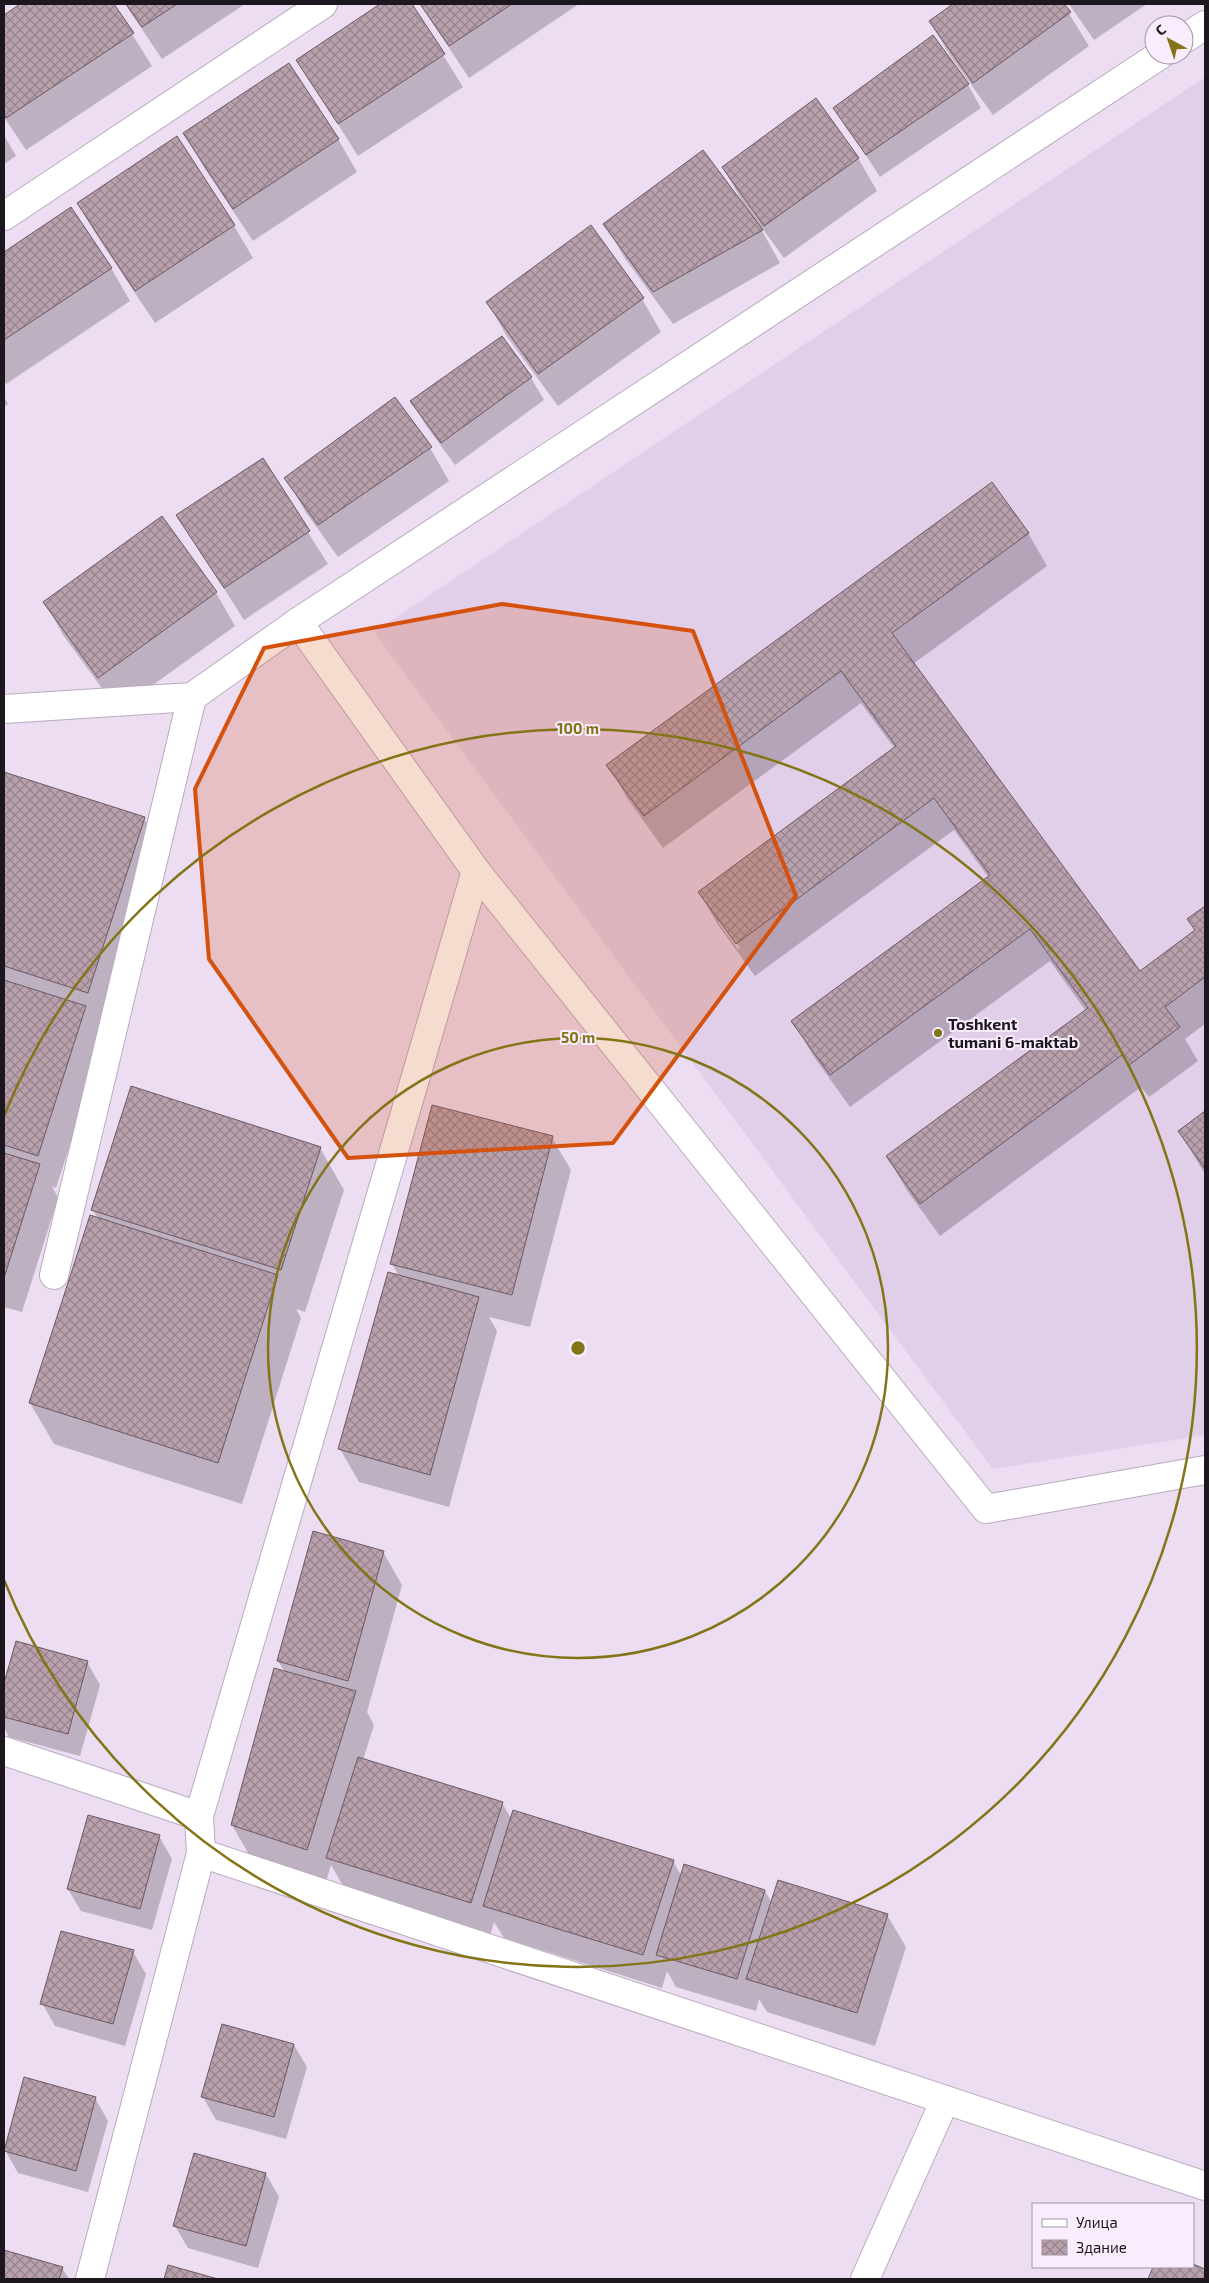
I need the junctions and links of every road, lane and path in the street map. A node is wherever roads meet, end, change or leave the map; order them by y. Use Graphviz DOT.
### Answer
graph roads {
  1 [pos="323,4"];
  2 [pos="1205,25"];
  3 [pos="1194,32"];
  4 [pos="1145,65"];
  5 [pos="4,216"];
  6 [pos="298,622"];
  7 [pos="192,697"];
  8 [pos="4,708"];
  9 [pos="476,871"];
  10 [pos="54,1275"];
  11 [pos="1205,1470"];
  12 [pos="4,1751"];
  13 [pos="199,1816"];
  14 [pos="201,1853"];
  15 [pos="945,2100"];
  16 [pos="1205,2186"];
  17 [pos="90,2279"];
  18 [pos="865,2279"];
  1 -- 5 [label="street"];
  2 -- 3 [label="street"];
  4 -- 6 [label="street"];
  6 -- 7 [label="street"];
  6 -- 9 [label="street"];
  7 -- 8 [label="street"];
  7 -- 10 [label="street"];
  9 -- 11 [label="street"];
  9 -- 13 [label="street"];
  12 -- 13 [label="street"];
  13 -- 14 [label="street"];
  14 -- 15 [label="street"];
  14 -- 17 [label="street"];
  15 -- 16 [label="street"];
  15 -- 18 [label="street"];
}
